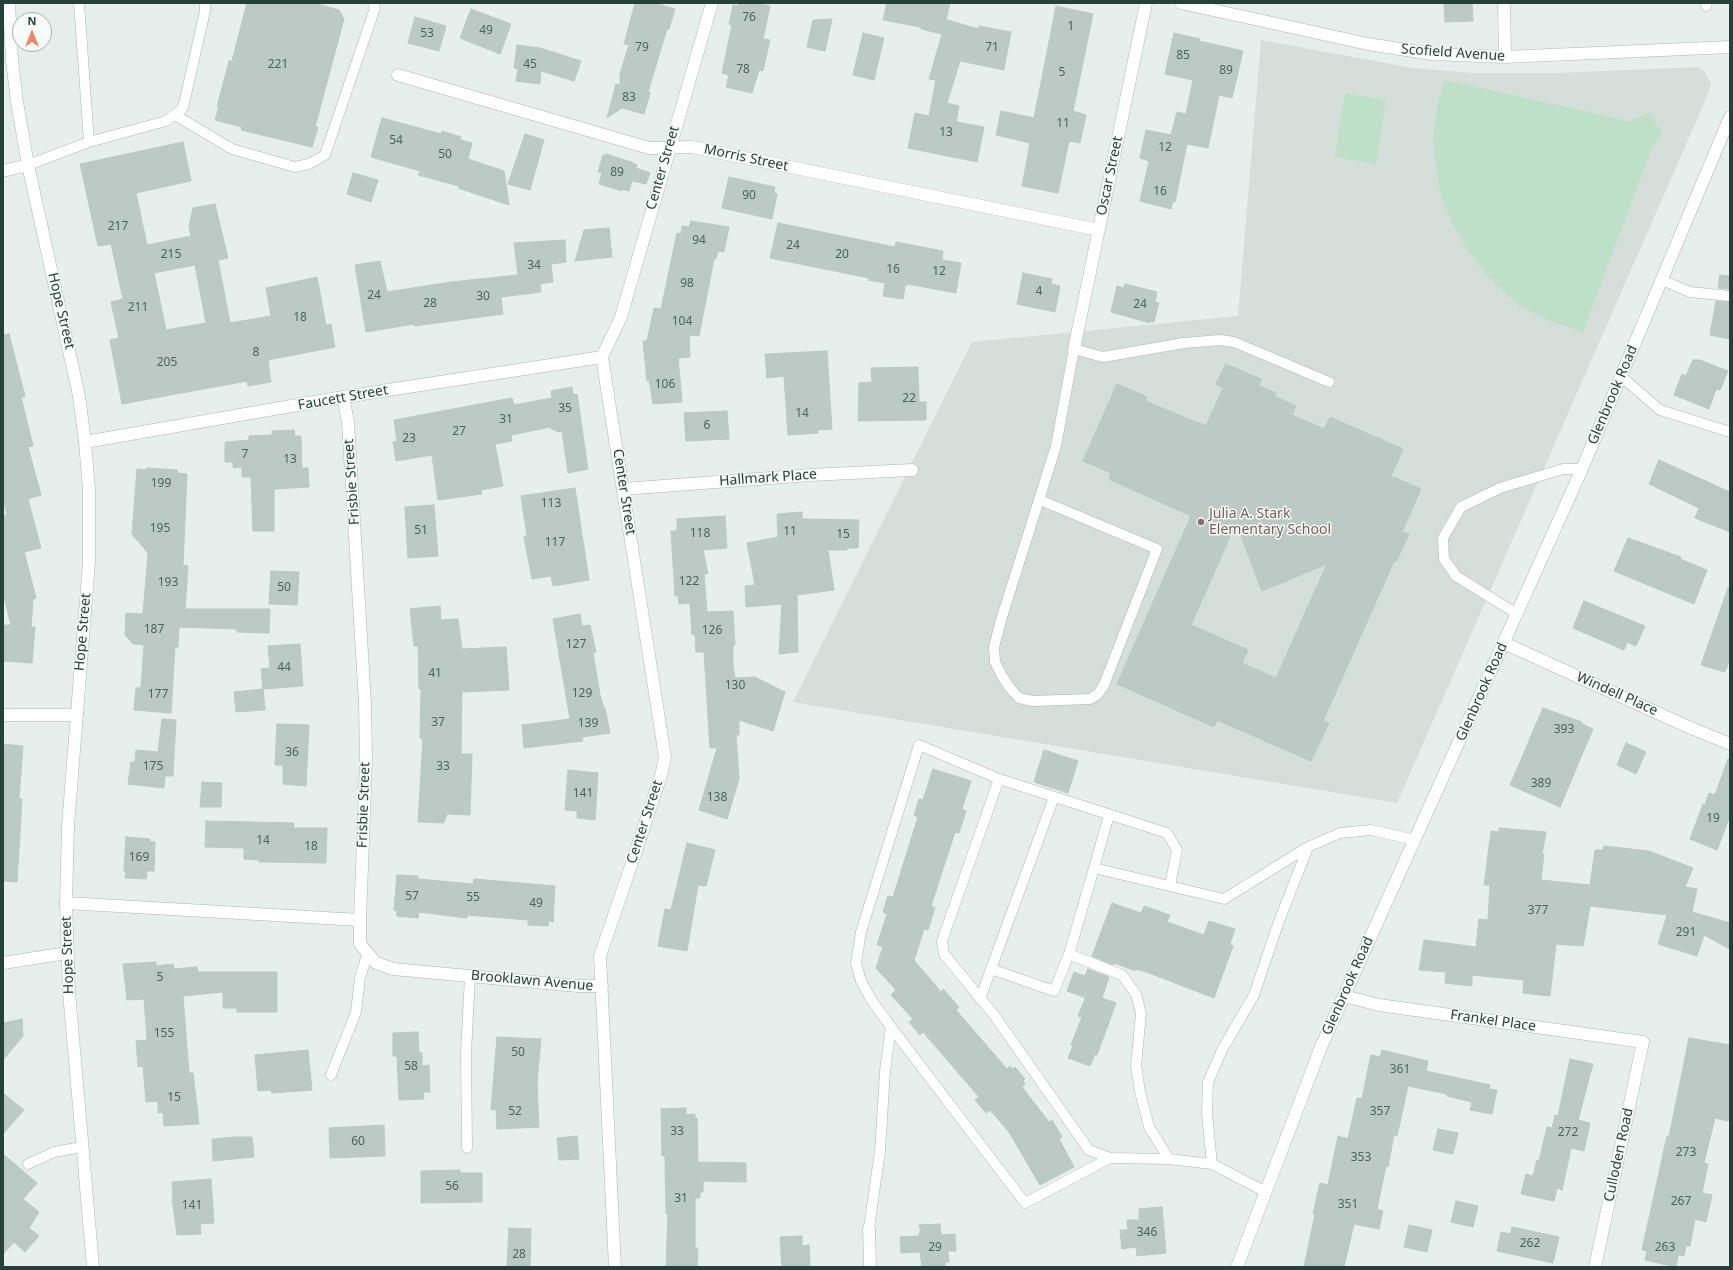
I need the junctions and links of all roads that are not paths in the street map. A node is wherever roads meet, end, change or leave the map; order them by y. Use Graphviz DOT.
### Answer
graph roads {
  1 [pos="9,3"];
  2 [pos="79,3"];
  3 [pos="205,3"];
  4 [pos="372,3"];
  5 [pos="712,3"];
  6 [pos="1146,3"];
  7 [pos="1180,3"];
  8 [pos="1504,3"];
  9 [pos="1730,47"];
  10 [pos="1505,57"];
  11 [pos="398,75"];
  12 [pos="174,115"];
  13 [pos="1730,117"];
  14 [pos="89,142"];
  15 [pos="669,147"];
  16 [pos="28,165"];
  17 [pos="3,171"];
  18 [pos="1098,230"];
  19 [pos="1662,280"];
  20 [pos="1730,296"];
  21 [pos="1074,349"];
  22 [pos="602,357"];
  23 [pos="1622,377"];
  24 [pos="1329,382"];
  25 [pos="343,397"];
  26 [pos="1730,432"];
  27 [pos="85,442"];
  28 [pos="1582,469"];
  29 [pos="912,470"];
  30 [pos="623,489"];
  31 [pos="1040,500"];
  32 [pos="1517,614"];
  33 [pos="1504,643"];
  34 [pos="3,714"];
  35 [pos="77,715"];
  36 [pos="1730,744"];
  37 [pos="999,779"];
  38 [pos="1054,797"];
  39 [pos="1109,815"];
  40 [pos="1415,840"];
  41 [pos="1308,847"];
  42 [pos="1094,868"];
  43 [pos="1170,886"];
  44 [pos="66,902"];
  45 [pos="360,920"];
  46 [pos="67,953"];
  47 [pos="1069,954"];
  48 [pos="367,955"];
  49 [pos="3,963"];
  50 [pos="991,969"];
  51 [pos="470,976"];
  52 [pos="602,986"];
  53 [pos="1344,996"];
  54 [pos="980,999"];
  55 [pos="891,1027"];
  56 [pos="1643,1042"];
  57 [pos="331,1075"];
  58 [pos="82,1147"];
  59 [pos="467,1148"];
  60 [pos="1110,1158"];
  61 [pos="1169,1159"];
  62 [pos="28,1164"];
  63 [pos="1212,1164"];
  64 [pos="1266,1192"];
  65 [pos="869,1228"];
  66 [pos="92,1267"];
  67 [pos="614,1267"];
  68 [pos="870,1267"];
  69 [pos="1237,1267"];
  70 [pos="1595,1267"];
  1 -- 16 [label="street, Hope Street"];
  2 -- 14 [label="lane"];
  3 -- 12 [label="lane"];
  4 -- 12 [label="lane"];
  5 -- 15 [label="street, Center Street"];
  6 -- 18 [label="street, Oscar Street"];
  7 -- 10 [label="street, Scofield Avenue"];
  8 -- 10 [label="street"];
  9 -- 10 [label="street, Scofield Avenue"];
  11 -- 15 [label="street, Morris Street"];
  12 -- 14 [label="lane"];
  13 -- 19 [label="street, Glenbrook Road"];
  14 -- 16 [label="lane"];
  15 -- 18 [label="street, Morris Street"];
  15 -- 22 [label="street, Center Street"];
  16 -- 17 [label="street"];
  16 -- 27 [label="street, Hope Street"];
  18 -- 21 [label="street, Oscar Street"];
  19 -- 20 [label="lane"];
  19 -- 23 [label="street, Glenbrook Road"];
  21 -- 24 [label="lane"];
  21 -- 31 [label="lane"];
  22 -- 25 [label="street, Faucett Street"];
  22 -- 30 [label="street, Center Street"];
  23 -- 26 [label="lane"];
  23 -- 28 [label="street, Glenbrook Road"];
  25 -- 27 [label="street, Faucett Street"];
  25 -- 45 [label="street, Frisbie Street"];
  27 -- 35 [label="street, Hope Street"];
  28 -- 32 [label="street, Glenbrook Road"];
  28 -- 32 [label="lane"];
  29 -- 30 [label="street, Hallmark Place"];
  30 -- 52 [label="street, Center Street"];
  31 -- 31 [label="lane"];
  32 -- 33 [label="street, Glenbrook Road"];
  33 -- 36 [label="street, Windell Place"];
  33 -- 40 [label="street, Glenbrook Road"];
  34 -- 35 [label="street"];
  35 -- 44 [label="street, Hope Street"];
  37 -- 38 [label="lane"];
  37 -- 54 [label="lane"];
  37 -- 55 [label="lane"];
  38 -- 39 [label="lane"];
  38 -- 50 [label="lane"];
  39 -- 42 [label="lane"];
  39 -- 43 [label="lane"];
  40 -- 41 [label="lane"];
  40 -- 53 [label="street, Glenbrook Road"];
  41 -- 43 [label="lane"];
  41 -- 63 [label="lane"];
  42 -- 43 [label="lane"];
  42 -- 47 [label="lane"];
  44 -- 45 [label="street"];
  44 -- 46 [label="street, Hope Street"];
  45 -- 48 [label="street"];
  46 -- 49 [label="street"];
  46 -- 58 [label="street, Hope Street"];
  47 -- 50 [label="lane"];
  47 -- 61 [label="lane"];
  48 -- 51 [label="street, Brooklawn Avenue"];
  48 -- 57 [label="lane"];
  50 -- 54 [label="lane"];
  51 -- 52 [label="street, Brooklawn Avenue"];
  51 -- 59 [label="lane"];
  52 -- 67 [label="street, Brooklawn Avenue"];
  53 -- 56 [label="street, Frankel Place"];
  53 -- 64 [label="street, Glenbrook Road"];
  54 -- 60 [label="lane"];
  55 -- 60 [label="lane"];
  55 -- 65 [label="lane"];
  56 -- 70 [label="street, Culloden Road"];
  58 -- 62 [label="lane"];
  58 -- 66 [label="street, Hope Street"];
  60 -- 61 [label="lane"];
  61 -- 63 [label="lane"];
  63 -- 64 [label="lane"];
  64 -- 69 [label="street, Glenbrook Road"];
  65 -- 68 [label="street"];
}
